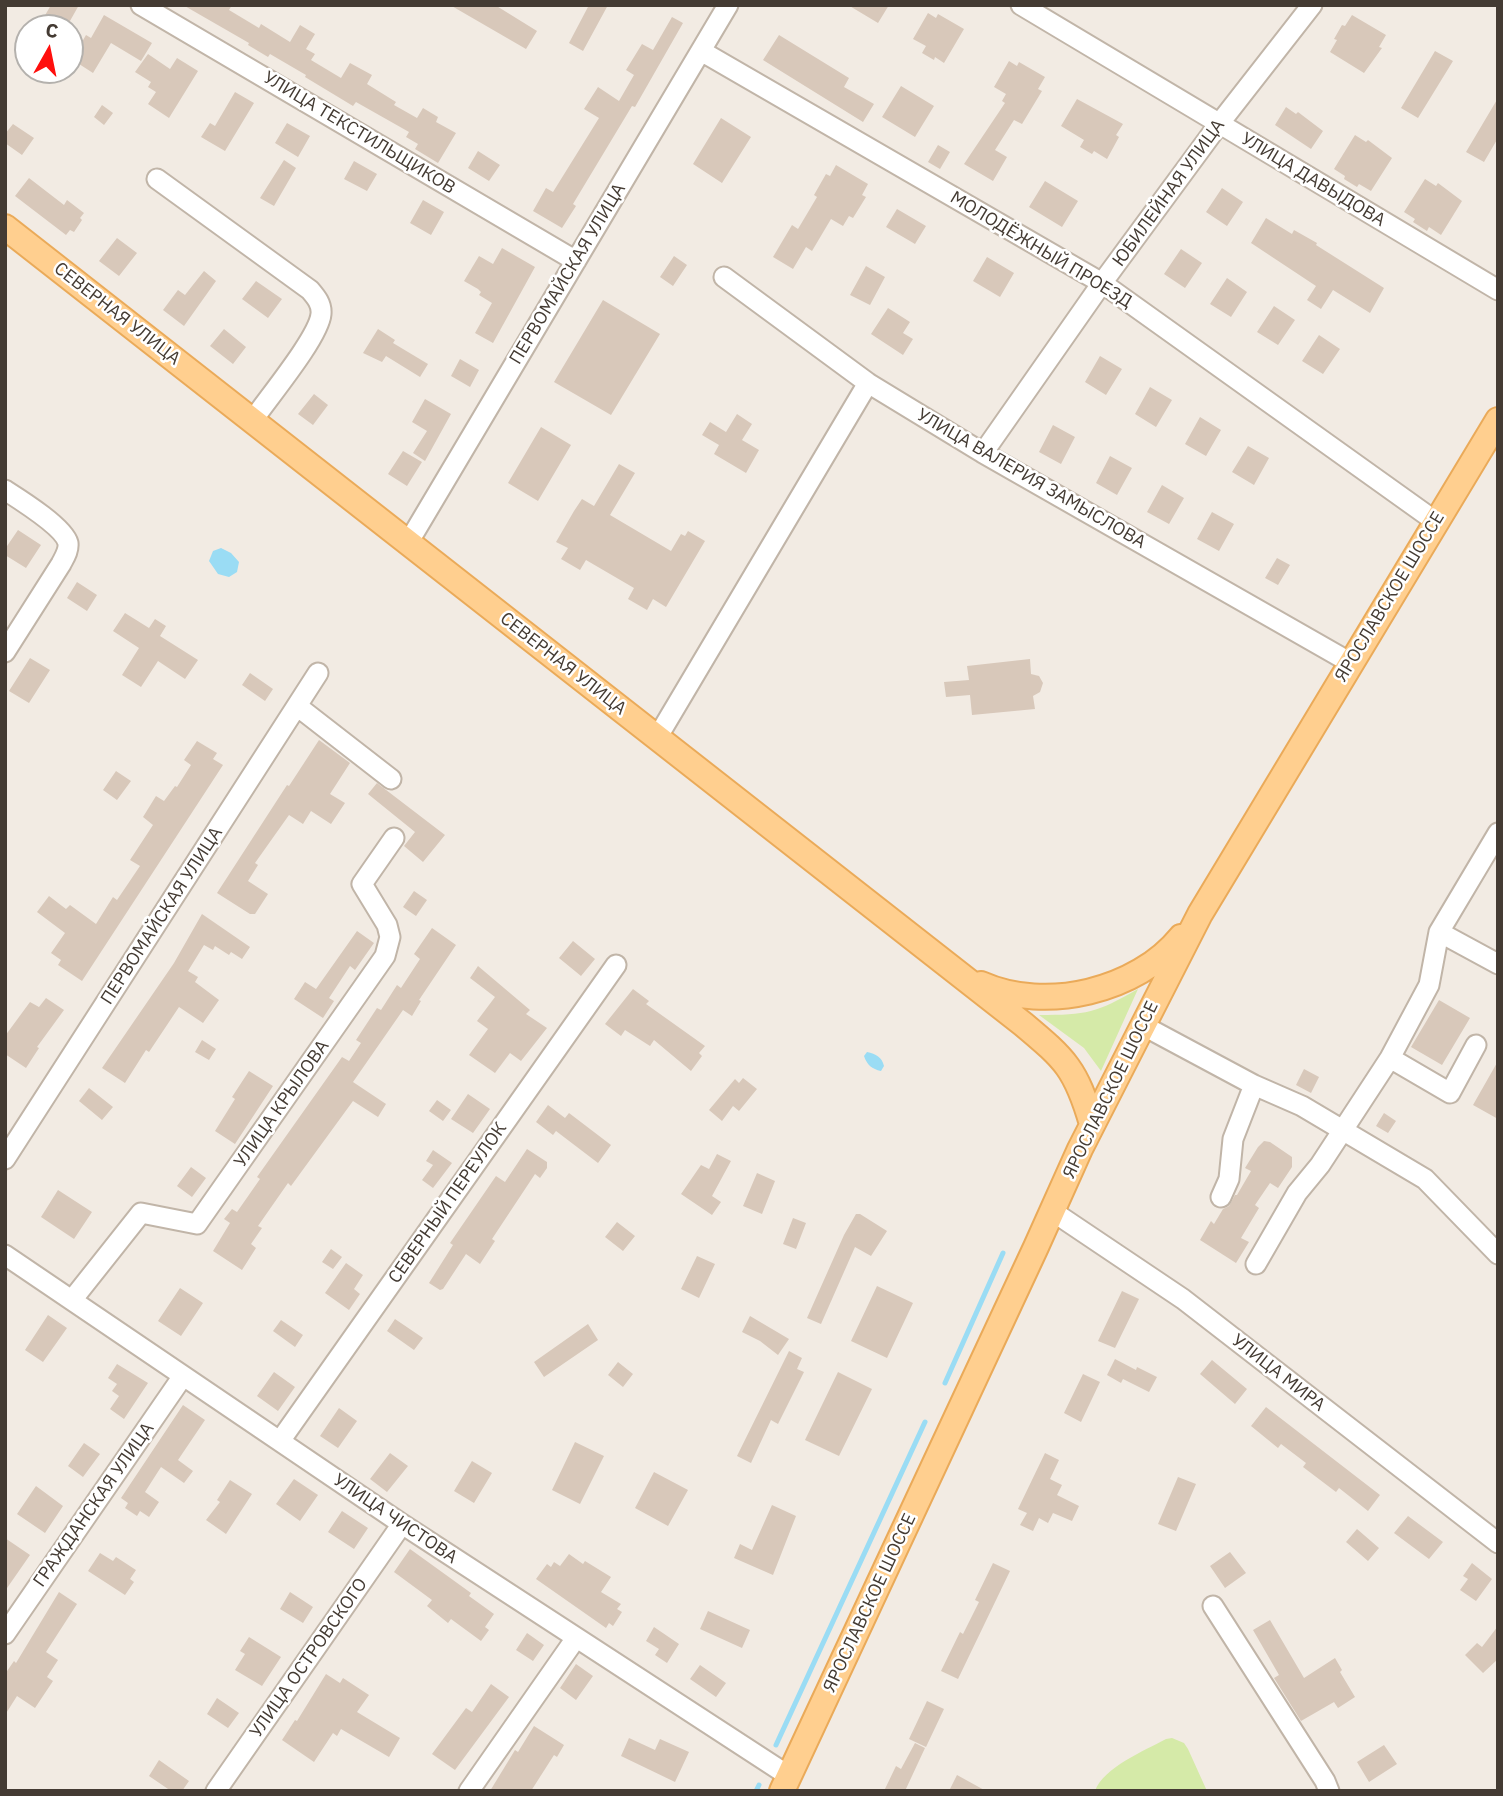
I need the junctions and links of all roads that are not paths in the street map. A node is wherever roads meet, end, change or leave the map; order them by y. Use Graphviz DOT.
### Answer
graph roads {
  1 [pos="142,5"];
  2 [pos="728,5"];
  3 [pos="1021,5"];
  4 [pos="1312,5"];
  5 [pos="701,51"];
  6 [pos="1219,124"];
  7 [pos="157,179"];
  8 [pos="5,227"];
  9 [pos="576,261"];
  10 [pos="724,277"];
  11 [pos="1102,283"];
  12 [pos="1498,290"];
  13 [pos="869,383"];
  14 [pos="253,420"];
  15 [pos="1498,420"];
  16 [pos="983,453"];
  17 [pos="5,490"];
  18 [pos="1436,521"];
  19 [pos="408,543"];
  20 [pos="5,652"];
  21 [pos="1351,663"];
  22 [pos="318,673"];
  23 [pos="297,706"];
  24 [pos="657,738"];
  25 [pos="391,779"];
  26 [pos="1498,833"];
  27 [pos="394,838"];
  28 [pos="1200,914"];
  29 [pos="1439,932"];
  30 [pos="1498,964"];
  31 [pos="616,965"];
  32 [pos="958,974"];
  33 [pos="1142,1025"];
  34 [pos="1476,1045"];
  35 [pos="1390,1058"];
  36 [pos="1254,1085"];
  37 [pos="1092,1124"];
  38 [pos="1343,1129"];
  39 [pos="5,1159"];
  40 [pos="1221,1197"];
  41 [pos="1052,1211"];
  42 [pos="1498,1254"];
  43 [pos="5,1255"];
  44 [pos="1256,1264"];
  45 [pos="72,1300"];
  46 [pos="183,1376"];
  47 [pos="280,1441"];
  48 [pos="402,1524"];
  49 [pos="1498,1543"];
  50 [pos="1213,1606"];
  51 [pos="5,1634"];
  52 [pos="576,1637"];
  53 [pos="785,1784"];
  54 [pos="216,1791"];
  55 [pos="470,1791"];
  56 [pos="1329,1791"];
  1 -- 9 [label="street, УЛИЦА ТЕКСТИЛЬЩИКОВ"];
  2 -- 5 [label="street, ПЕРВОМАЙСКАЯ УЛИЦА"];
  3 -- 6 [label="street, УЛИЦА ДАВЫДОВА"];
  4 -- 6 [label="street, ЮБИЛЕЙНАЯ УЛИЦА"];
  5 -- 9 [label="street, ПЕРВОМАЙСКАЯ УЛИЦА"];
  5 -- 11 [label="street, МОЛОДЁЖНЫЙ ПРОЕЗД"];
  6 -- 11 [label="street, ЮБИЛЕЙНАЯ УЛИЦА"];
  6 -- 12 [label="street, УЛИЦА ДАВЫДОВА"];
  7 -- 14 [label="street"];
  8 -- 14 [label="main road, СЕВЕРНАЯ УЛИЦА"];
  9 -- 19 [label="street, ПЕРВОМАЙСКАЯ УЛИЦА"];
  10 -- 13 [label="street, УЛИЦА ВАЛЕРИЯ ЗАМЫСЛОВА"];
  11 -- 16 [label="street, ЮБИЛЕЙНАЯ УЛИЦА"];
  11 -- 18 [label="street, МОЛОДЁЖНЫЙ ПРОЕЗД"];
  13 -- 16 [label="street, УЛИЦА ВАЛЕРИЯ ЗАМЫСЛОВА"];
  13 -- 24 [label="street"];
  14 -- 19 [label="main road, СЕВЕРНАЯ УЛИЦА"];
  15 -- 18 [label="main road, ЯРОСЛАВСКОЕ ШОССЕ"];
  16 -- 21 [label="street, УЛИЦА ВАЛЕРИЯ ЗАМЫСЛОВА"];
  17 -- 20 [label="street"];
  18 -- 21 [label="main road, ЯРОСЛАВСКОЕ ШОССЕ"];
  19 -- 24 [label="main road, СЕВЕРНАЯ УЛИЦА"];
  21 -- 28 [label="main road, ЯРОСЛАВСКОЕ ШОССЕ"];
  22 -- 23 [label="street, ПЕРВОМАЙСКАЯ УЛИЦА"];
  23 -- 25 [label="street"];
  23 -- 39 [label="street, ПЕРВОМАЙСКАЯ УЛИЦА"];
  24 -- 32 [label="main road, СЕВЕРНАЯ УЛИЦА"];
  26 -- 29 [label="street"];
  27 -- 45 [label="street, УЛИЦА КРЫЛОВА"];
  28 -- 32 [label="main road"];
  28 -- 33 [label="main road, ЯРОСЛАВСКОЕ ШОССЕ"];
  29 -- 30 [label="street"];
  29 -- 35 [label="street"];
  31 -- 47 [label="street, СЕВЕРНЫЙ ПЕРЕУЛОК"];
  32 -- 37 [label="main road, СЕВЕРНАЯ УЛИЦА"];
  33 -- 36 [label="street"];
  33 -- 37 [label="main road, ЯРОСЛАВСКОЕ ШОССЕ"];
  34 -- 35 [label="street"];
  35 -- 38 [label="street"];
  36 -- 38 [label="street"];
  36 -- 40 [label="street"];
  37 -- 41 [label="main road, ЯРОСЛАВСКОЕ ШОССЕ"];
  38 -- 42 [label="street"];
  38 -- 44 [label="street"];
  41 -- 49 [label="street, УЛИЦА МИРА"];
  41 -- 53 [label="main road, ЯРОСЛАВСКОЕ ШОССЕ"];
  43 -- 45 [label="street, УЛИЦА ЧИСТОВА"];
  45 -- 46 [label="street, УЛИЦА ЧИСТОВА"];
  46 -- 47 [label="street, УЛИЦА ЧИСТОВА"];
  46 -- 51 [label="street, ГРАЖДАНСКАЯ УЛИЦА"];
  47 -- 48 [label="street, УЛИЦА ЧИСТОВА"];
  48 -- 52 [label="street, УЛИЦА ЧИСТОВА"];
  48 -- 54 [label="street, УЛИЦА ОСТРОВСКОГО"];
  50 -- 56 [label="street"];
  52 -- 53 [label="street, УЛИЦА ЧИСТОВА"];
  52 -- 55 [label="street"];
}
